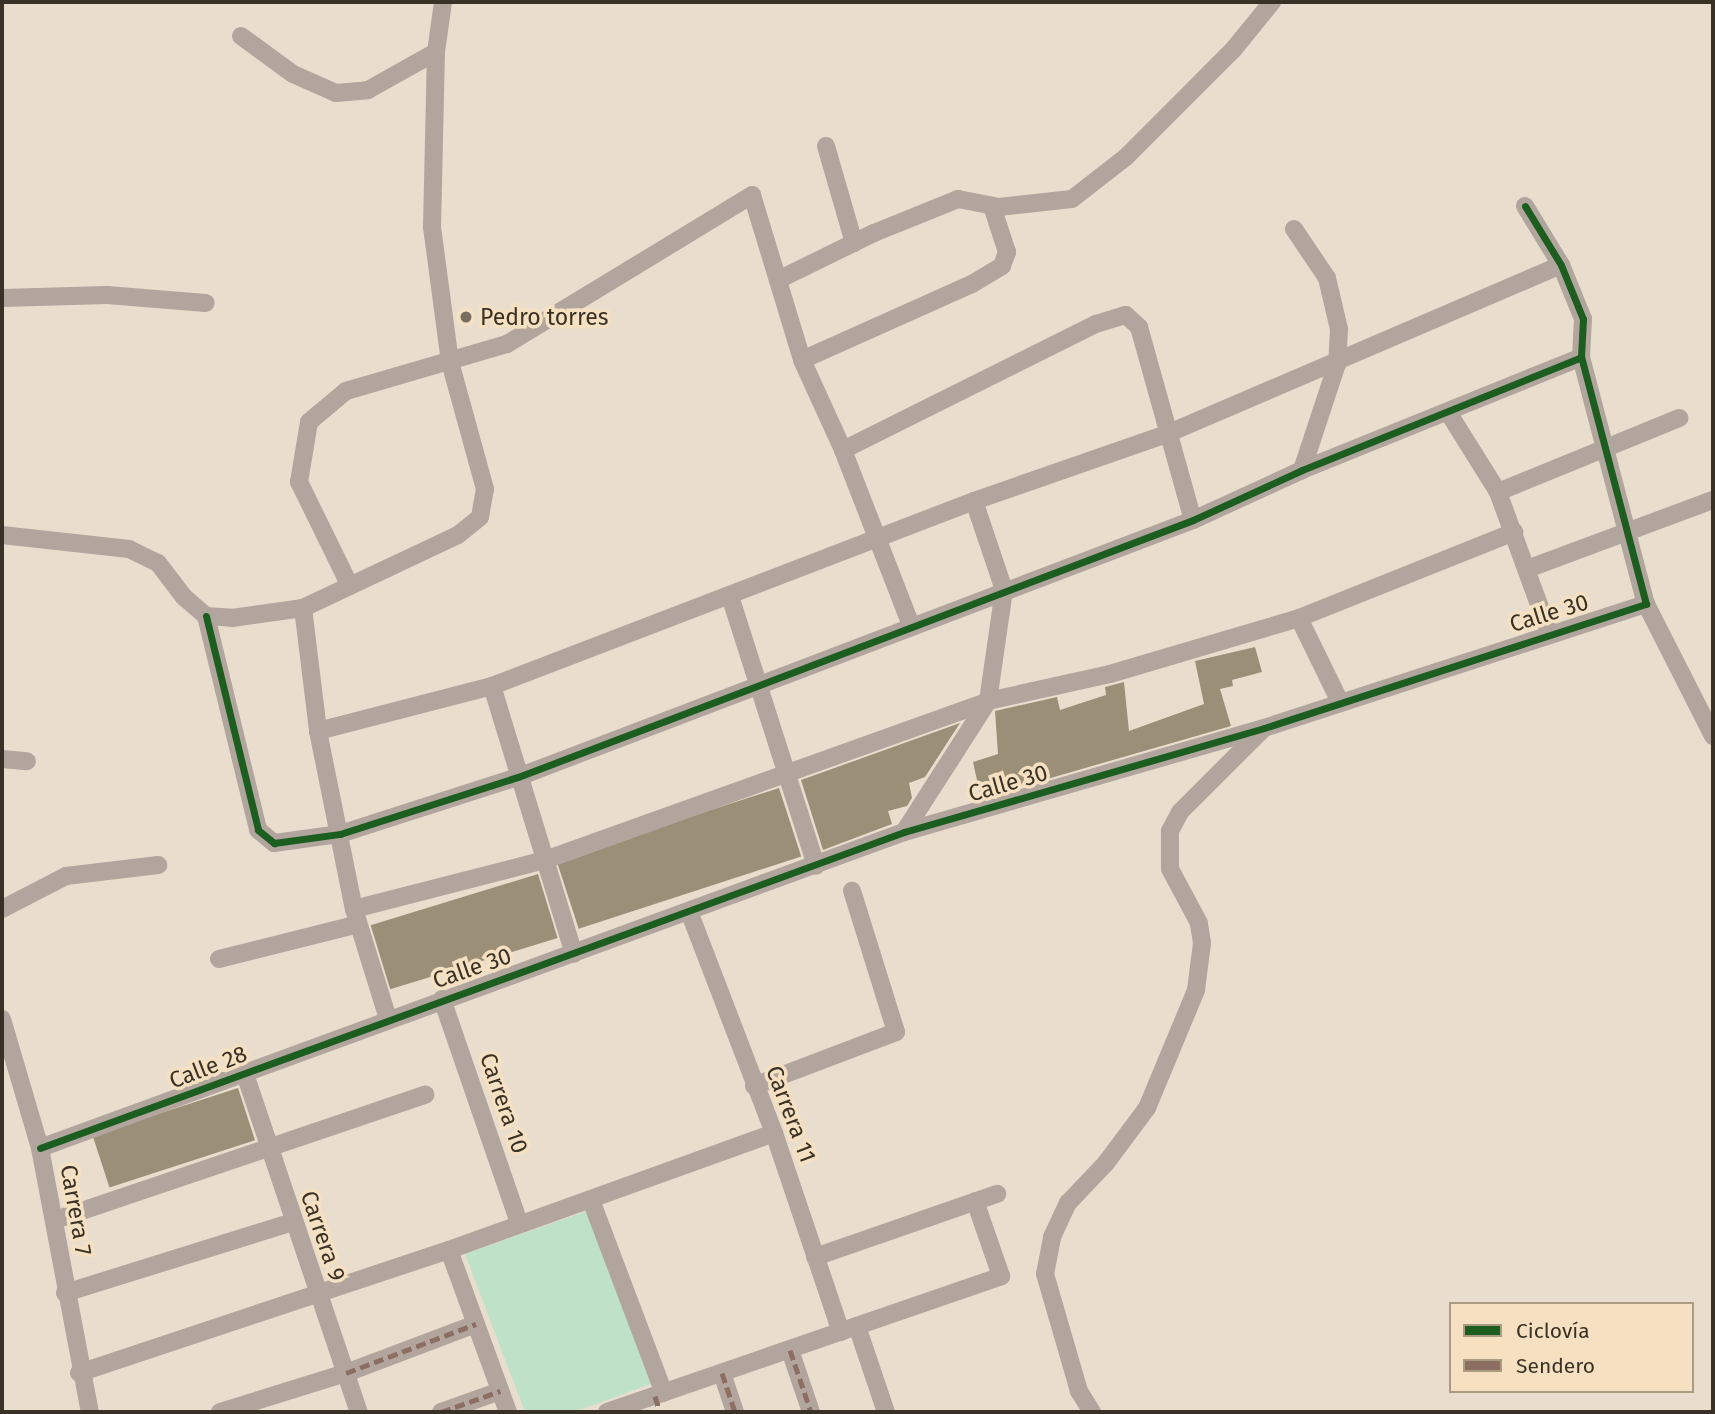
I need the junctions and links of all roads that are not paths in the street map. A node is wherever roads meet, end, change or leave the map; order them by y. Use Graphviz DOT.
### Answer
graph roads {
  1 [pos="443,2"];
  2 [pos="1272,2"];
  3 [pos="241,36"];
  4 [pos="436,52"];
  5 [pos="826,146"];
  6 [pos="992,206"];
  7 [pos="1525,206"];
  8 [pos="1294,229"];
  9 [pos="854,243"];
  10 [pos="1561,265"];
  11 [pos="778,280"];
  12 [pos="2,298"];
  13 [pos="206,303"];
  14 [pos="1581,357"];
  15 [pos="802,360"];
  16 [pos="450,362"];
  17 [pos="1337,364"];
  18 [pos="1448,412"];
  19 [pos="1679,418"];
  20 [pos="1169,433"];
  21 [pos="1602,448"];
  22 [pos="844,450"];
  23 [pos="1302,470"];
  24 [pos="1498,492"];
  25 [pos="974,500"];
  26 [pos="1713,500"];
  27 [pos="1193,520"];
  28 [pos="1630,530"];
  29 [pos="1514,532"];
  30 [pos="2,536"];
  31 [pos="878,537"];
  32 [pos="1527,569"];
  33 [pos="350,586"];
  34 [pos="1004,590"];
  35 [pos="730,596"];
  36 [pos="1646,604"];
  37 [pos="303,608"];
  38 [pos="206,616"];
  39 [pos="1299,618"];
  40 [pos="911,625"];
  41 [pos="1549,632"];
  42 [pos="760,684"];
  43 [pos="492,686"];
  44 [pos="1339,700"];
  45 [pos="988,701"];
  46 [pos="1264,728"];
  47 [pos="318,731"];
  48 [pos="1713,736"];
  49 [pos="2,759"];
  50 [pos="27,761"];
  51 [pos="788,771"];
  52 [pos="518,777"];
  53 [pos="904,832"];
  54 [pos="340,834"];
  55 [pos="545,860"];
  56 [pos="158,865"];
  57 [pos="816,866"];
  58 [pos="852,891"];
  59 [pos="2,909"];
  60 [pos="690,914"];
  61 [pos="356,917"];
  62 [pos="574,954"];
  63 [pos="219,960"];
  64 [pos="442,999"];
  65 [pos="388,1018"];
  66 [pos="2,1019"];
  67 [pos="244,1074"];
  68 [pos="754,1086"];
  69 [pos="425,1095"];
  70 [pos="774,1133"];
  71 [pos="40,1148"];
  72 [pos="268,1152"];
  73 [pos="997,1194"];
  74 [pos="591,1200"];
  75 [pos="975,1201"];
  76 [pos="55,1220"];
  77 [pos="293,1222"];
  78 [pos="519,1223"];
  79 [pos="449,1250"];
  80 [pos="815,1257"];
  81 [pos="65,1293"];
  82 [pos="318,1294"];
  83 [pos="476,1324"];
  84 [pos="850,1329"];
  85 [pos="790,1350"];
  86 [pos="79,1373"];
  87 [pos="346,1373"];
  88 [pos="722,1373"];
  89 [pos="500,1391"];
  90 [pos="660,1400"];
  91 [pos="90,1412"];
  92 [pos="220,1412"];
  93 [pos="359,1412"];
  94 [pos="441,1412"];
  95 [pos="508,1412"];
  96 [pos="607,1412"];
  97 [pos="735,1412"];
  98 [pos="811,1412"];
  99 [pos="886,1412"];
  100 [pos="1092,1412"];
  1 -- 4 [label="street"];
  2 -- 6 [label="street"];
  3 -- 4 [label="street"];
  4 -- 16 [label="street"];
  5 -- 9 [label="street"];
  6 -- 9 [label="street"];
  6 -- 15 [label="street"];
  7 -- 10 [label="street"];
  8 -- 17 [label="street"];
  9 -- 11 [label="street"];
  10 -- 14 [label="street"];
  10 -- 17 [label="street"];
  11 -- 15 [label="street"];
  11 -- 16 [label="street"];
  12 -- 13 [label="street"];
  14 -- 18 [label="street"];
  14 -- 21 [label="street"];
  15 -- 22 [label="street"];
  16 -- 33 [label="street"];
  16 -- 33 [label="street"];
  17 -- 20 [label="street"];
  17 -- 23 [label="street"];
  18 -- 23 [label="street"];
  18 -- 24 [label="street"];
  19 -- 21 [label="street"];
  20 -- 22 [label="street"];
  20 -- 25 [label="street"];
  20 -- 27 [label="street"];
  21 -- 24 [label="street"];
  21 -- 28 [label="street"];
  22 -- 31 [label="street"];
  23 -- 27 [label="street"];
  24 -- 29 [label="street"];
  25 -- 31 [label="street"];
  25 -- 34 [label="street"];
  26 -- 28 [label="street"];
  27 -- 34 [label="street"];
  28 -- 32 [label="street"];
  28 -- 36 [label="street"];
  29 -- 32 [label="street"];
  29 -- 39 [label="street"];
  30 -- 38 [label="street"];
  31 -- 35 [label="street"];
  31 -- 40 [label="street"];
  32 -- 41 [label="street"];
  33 -- 37 [label="street"];
  34 -- 40 [label="street"];
  34 -- 45 [label="street"];
  35 -- 42 [label="street"];
  35 -- 43 [label="street"];
  36 -- 41 [label="street, Calle 30"];
  36 -- 48 [label="street"];
  37 -- 38 [label="street"];
  37 -- 47 [label="street"];
  38 -- 54 [label="street"];
  39 -- 44 [label="street"];
  39 -- 45 [label="street"];
  40 -- 42 [label="street"];
  41 -- 44 [label="street, Calle 30"];
  42 -- 51 [label="street"];
  42 -- 52 [label="street"];
  43 -- 47 [label="street"];
  43 -- 52 [label="street"];
  44 -- 46 [label="street, Calle 30"];
  45 -- 51 [label="street"];
  45 -- 53 [label="street"];
  46 -- 53 [label="street, Calle 30"];
  46 -- 100 [label="street"];
  47 -- 54 [label="street"];
  49 -- 50 [label="street"];
  51 -- 55 [label="street"];
  51 -- 57 [label="street"];
  52 -- 54 [label="street"];
  52 -- 55 [label="street"];
  53 -- 57 [label="street, Calle 30"];
  54 -- 61 [label="street"];
  55 -- 61 [label="street"];
  55 -- 62 [label="street"];
  56 -- 59 [label="street"];
  57 -- 60 [label="street, Calle 30"];
  58 -- 68 [label="street"];
  60 -- 62 [label="street, Calle 30"];
  60 -- 68 [label="street, Carrera 11"];
  61 -- 63 [label="street"];
  61 -- 65 [label="street"];
  62 -- 64 [label="street, Calle 30"];
  64 -- 65 [label="street, Calle 30"];
  64 -- 78 [label="street, Carrera 10"];
  65 -- 67 [label="street, Calle 28"];
  66 -- 71 [label="street, Carrera 7"];
  67 -- 71 [label="street, Calle 28"];
  67 -- 72 [label="street, Carrera 9"];
  68 -- 70 [label="street, Carrera 11"];
  69 -- 72 [label="street"];
  70 -- 74 [label="street"];
  70 -- 80 [label="street, Carrera 11"];
  71 -- 76 [label="street, Carrera 7"];
  72 -- 76 [label="street"];
  72 -- 77 [label="street, Carrera 9"];
  73 -- 75 [label="street"];
  74 -- 78 [label="street"];
  74 -- 90 [label="street"];
  75 -- 80 [label="street"];
  75 -- 84 [label="street"];
  76 -- 81 [label="street, Carrera 7"];
  77 -- 81 [label="street"];
  77 -- 82 [label="street, Carrera 9"];
  78 -- 79 [label="street"];
  79 -- 82 [label="street"];
  79 -- 83 [label="street"];
  80 -- 84 [label="street, Carrera 11"];
  81 -- 86 [label="street, Carrera 7"];
  82 -- 86 [label="street"];
  82 -- 87 [label="street, Carrera 9"];
  83 -- 87 [label="street"];
  83 -- 89 [label="street"];
  84 -- 85 [label="street"];
  84 -- 99 [label="street, Carrera 11"];
  85 -- 88 [label="street"];
  85 -- 98 [label="street"];
  86 -- 91 [label="street, Carrera 7"];
  87 -- 92 [label="street"];
  87 -- 93 [label="street, Carrera 9"];
  88 -- 90 [label="street"];
  88 -- 97 [label="street"];
  89 -- 94 [label="street"];
  89 -- 95 [label="street"];
  90 -- 96 [label="street"];
}
